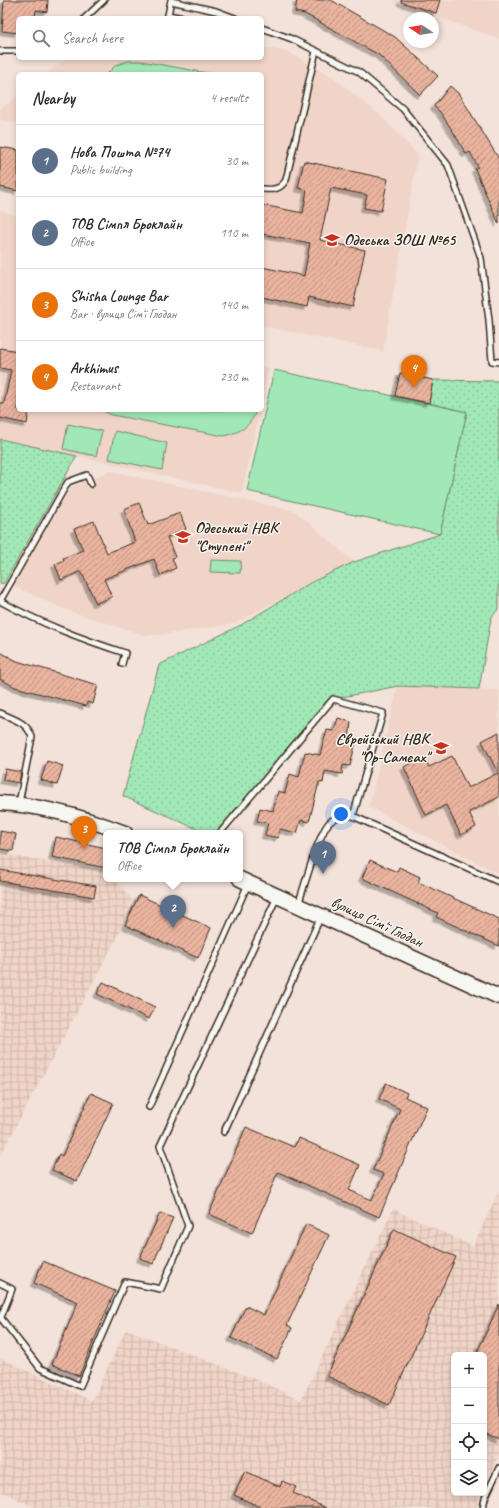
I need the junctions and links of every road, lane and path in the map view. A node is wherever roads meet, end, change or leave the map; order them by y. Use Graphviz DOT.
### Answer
graph roads {
  1 [pos="104,0"];
  2 [pos="171,0"];
  3 [pos="87,16"];
  4 [pos="173,16"];
  5 [pos="230,16"];
  6 [pos="264,29"];
  7 [pos="0,51"];
  8 [pos="16,51"];
  9 [pos="316,51"];
  10 [pos="264,189"];
  11 [pos="499,362"];
  12 [pos="91,484"];
  13 [pos="0,601"];
  14 [pos="122,664"];
  15 [pos="0,713"];
  16 [pos="0,803"];
  17 [pos="18,804"];
  18 [pos="353,816"];
  19 [pos="117,830"];
  20 [pos="223,830"];
  21 [pos="244,881"];
  22 [pos="499,882"];
  23 [pos="277,896"];
  24 [pos="298,905"];
  25 [pos="321,915"];
  26 [pos="499,997"];
  27 [pos="149,1107"];
  28 [pos="224,1132"];
  29 [pos="0,1283"];
  30 [pos="0,1317"];
  31 [pos="499,1468"];
  32 [pos="483,1508"];
  1 -- 3 [label="lane"];
  2 -- 4 [label="lane"];
  2 -- 5 [label="lane"];
  6 -- 9 [label="lane"];
  7 -- 8 [label="lane"];
  9 -- 10 [label="lane"];
  9 -- 11 [label="lane"];
  12 -- 13 [label="lane"];
  13 -- 14 [label="lane"];
  15 -- 17 [label="lane"];
  16 -- 17 [label="street"];
  17 -- 19 [label="street"];
  18 -- 20 [label="lane"];
  18 -- 22 [label="lane"];
  18 -- 24 [label="lane"];
  21 -- 23 [label="street, вулиця Сім'ї Глодан"];
  21 -- 27 [label="lane"];
  23 -- 24 [label="street, вулиця Сім'ї Глодан"];
  23 -- 30 [label="lane"];
  24 -- 25 [label="street, вулиця Сім'ї Глодан"];
  25 -- 26 [label="street, вулиця Сім'ї Глодан"];
  25 -- 28 [label="lane"];
  29 -- 30 [label="lane"];
  31 -- 32 [label="lane"];
}
